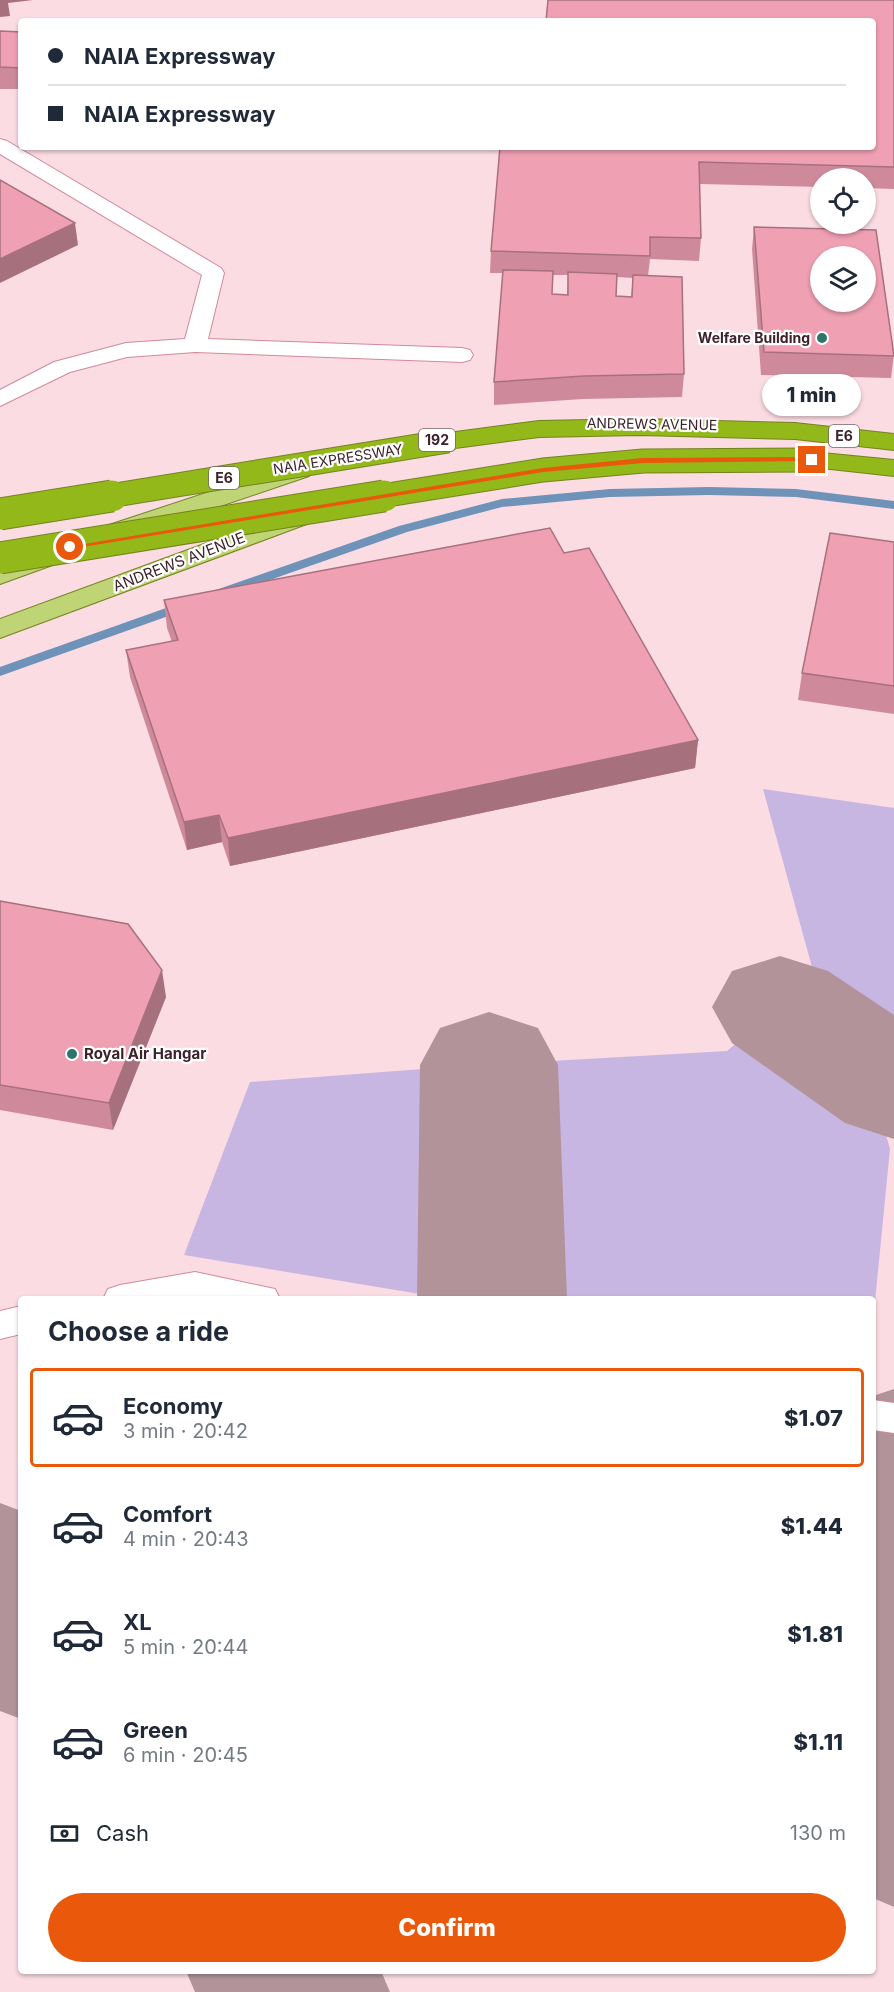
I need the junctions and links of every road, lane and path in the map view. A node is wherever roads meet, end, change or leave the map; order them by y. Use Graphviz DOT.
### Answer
graph roads {
  1 [pos="0,145"];
  2 [pos="195,345"];
  3 [pos="462,355"];
  4 [pos="0,399"];
  5 [pos="894,440"];
  6 [pos="894,468"];
  7 [pos="894,473"];
  8 [pos="0,514"];
  9 [pos="0,558"];
  10 [pos="0,575"];
  11 [pos="0,628"];
  12 [pos="137,1296"];
  13 [pos="247,1296"];
  14 [pos="18,1321"];
  15 [pos="0,1324"];
  16 [pos="876,1415"];
  17 [pos="894,1418"];
  1 -- 2 [label="lane"];
  2 -- 3 [label="lane"];
  2 -- 4 [label="lane"];
  5 -- 8 [label="highway, NAIA EXPRESSWAY / E6, bridge"];
  5 -- 10 [label="main road, ANDREWS AVENUE / 192"];
  6 -- 9 [label="highway, E6, bridge"];
  7 -- 11 [label="main road, ANDREWS AVENUE"];
  12 -- 13 [label="lane"];
  14 -- 15 [label="lane"];
  16 -- 17 [label="lane"];
}
